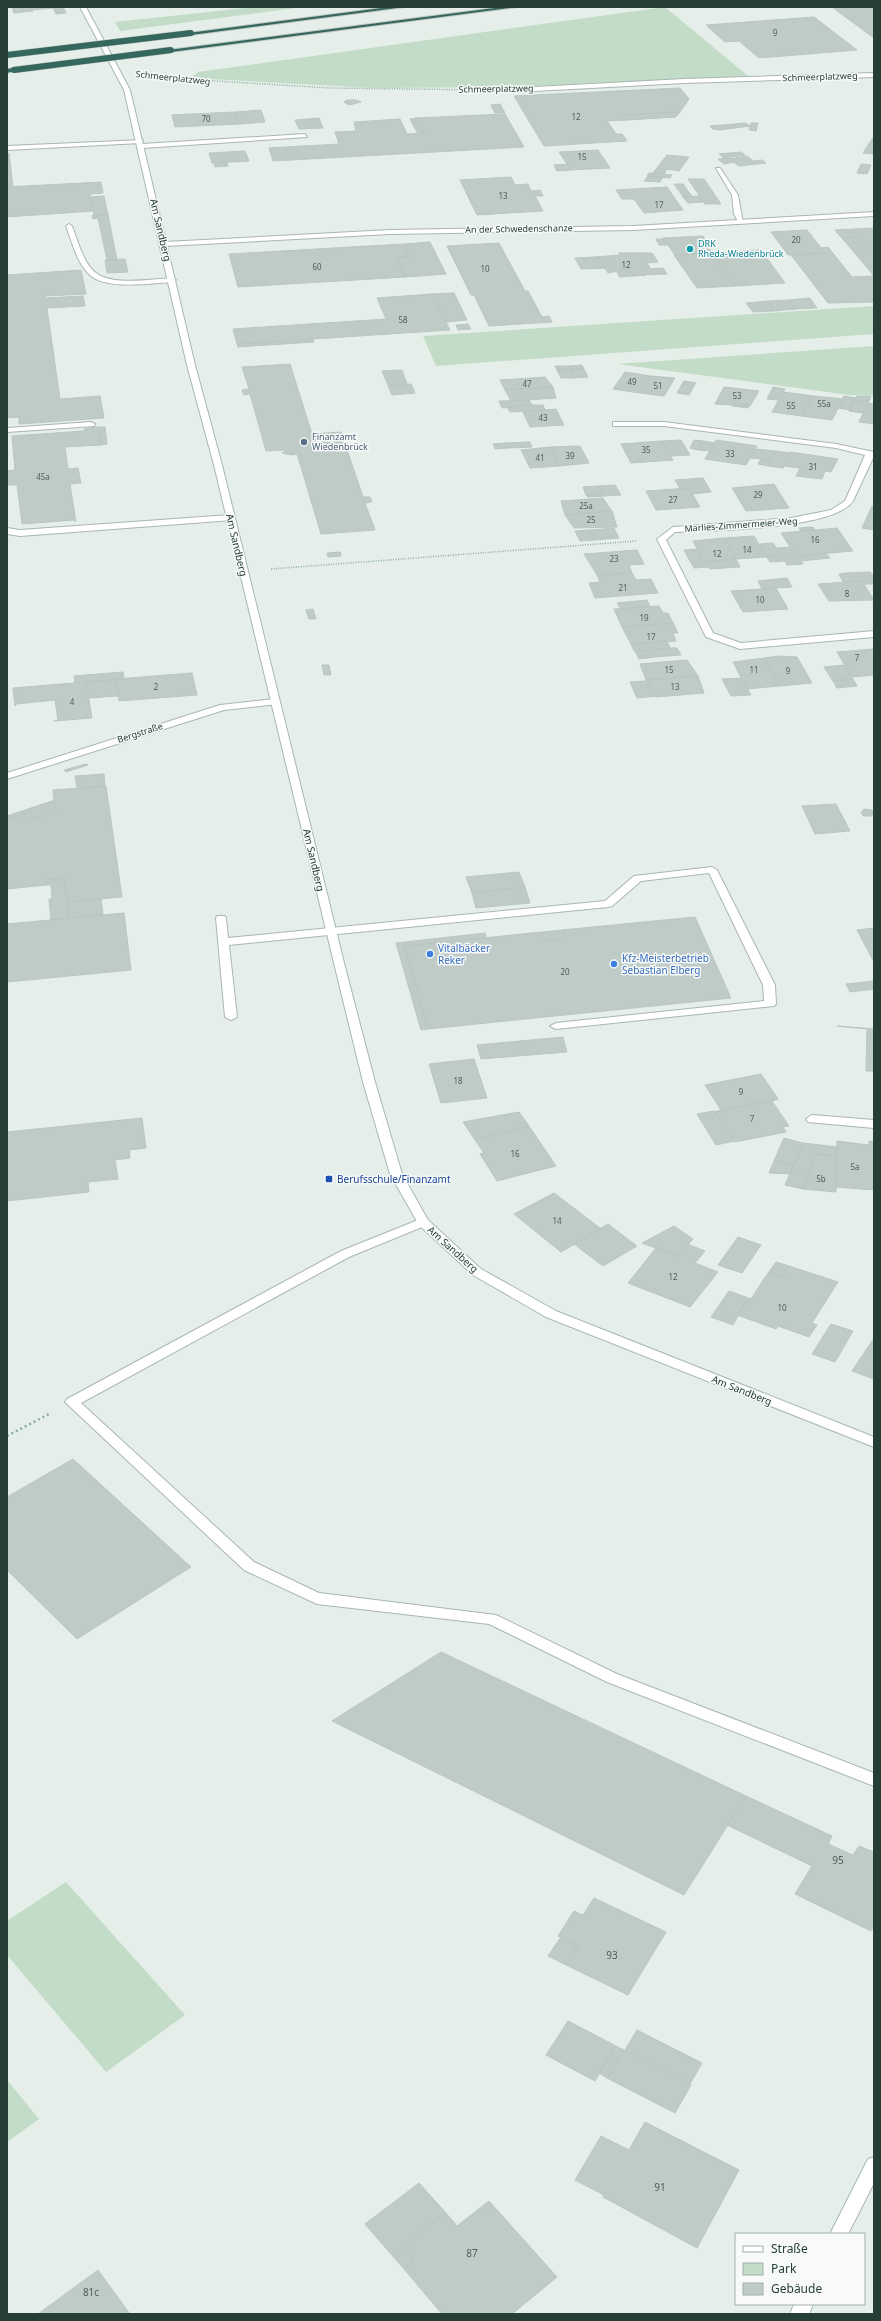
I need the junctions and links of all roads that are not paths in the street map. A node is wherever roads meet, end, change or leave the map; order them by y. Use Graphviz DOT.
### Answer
graph roads {
  1 [pos="83,7"];
  2 [pos="402,7"];
  3 [pos="515,7"];
  4 [pos="7,55"];
  5 [pos="7,71"];
  6 [pos="874,75"];
  7 [pos="516,90"];
  8 [pos="305,136"];
  9 [pos="141,143"];
  10 [pos="7,148"];
  11 [pos="718,169"];
  12 [pos="874,214"];
  13 [pos="741,222"];
  14 [pos="68,226"];
  15 [pos="165,244"];
  16 [pos="172,280"];
  17 [pos="91,424"];
  18 [pos="616,424"];
  19 [pos="7,430"];
  20 [pos="872,454"];
  21 [pos="230,518"];
  22 [pos="7,531"];
  23 [pos="874,634"];
  24 [pos="275,702"];
  25 [pos="7,776"];
  26 [pos="221,918"];
  27 [pos="331,931"];
  28 [pos="223,942"];
  29 [pos="231,1017"];
  30 [pos="556,1026"];
  31 [pos="812,1119"];
  32 [pos="874,1124"];
  33 [pos="423,1222"];
  34 [pos="874,1442"];
  35 [pos="874,1780"];
  36 [pos="874,2165"];
  37 [pos="840,2233"];
  38 [pos="804,2305"];
  39 [pos="799,2314"];
  1 -- 9 [label="main road, Am Sandberg"];
  2 -- 4 [label="highway, bridge"];
  3 -- 5 [label="highway, bridge"];
  6 -- 7 [label="main road, Schmeerplatzweg"];
  8 -- 9 [label="main road"];
  9 -- 10 [label="main road"];
  9 -- 15 [label="main road, Am Sandberg"];
  11 -- 13 [label="main road"];
  12 -- 13 [label="main road, An der Schwedenschanze"];
  13 -- 15 [label="main road, An der Schwedenschanze"];
  14 -- 16 [label="main road"];
  15 -- 16 [label="main road, Am Sandberg"];
  16 -- 21 [label="main road, Am Sandberg"];
  17 -- 19 [label="main road"];
  18 -- 20 [label="main road, Marlies-Zimmermeier-Weg"];
  20 -- 23 [label="main road, Marlies-Zimmermeier-Weg"];
  21 -- 22 [label="main road"];
  21 -- 24 [label="main road, Am Sandberg"];
  24 -- 25 [label="main road, Bergstraße"];
  24 -- 27 [label="main road, Am Sandberg"];
  26 -- 28 [label="main road"];
  27 -- 28 [label="main road"];
  27 -- 30 [label="main road"];
  27 -- 33 [label="main road, Am Sandberg"];
  28 -- 29 [label="main road"];
  31 -- 32 [label="main road"];
  33 -- 34 [label="main road, Am Sandberg"];
  33 -- 35 [label="main road"];
  36 -- 37 [label="main road"];
  38 -- 39 [label="main road"];
}
